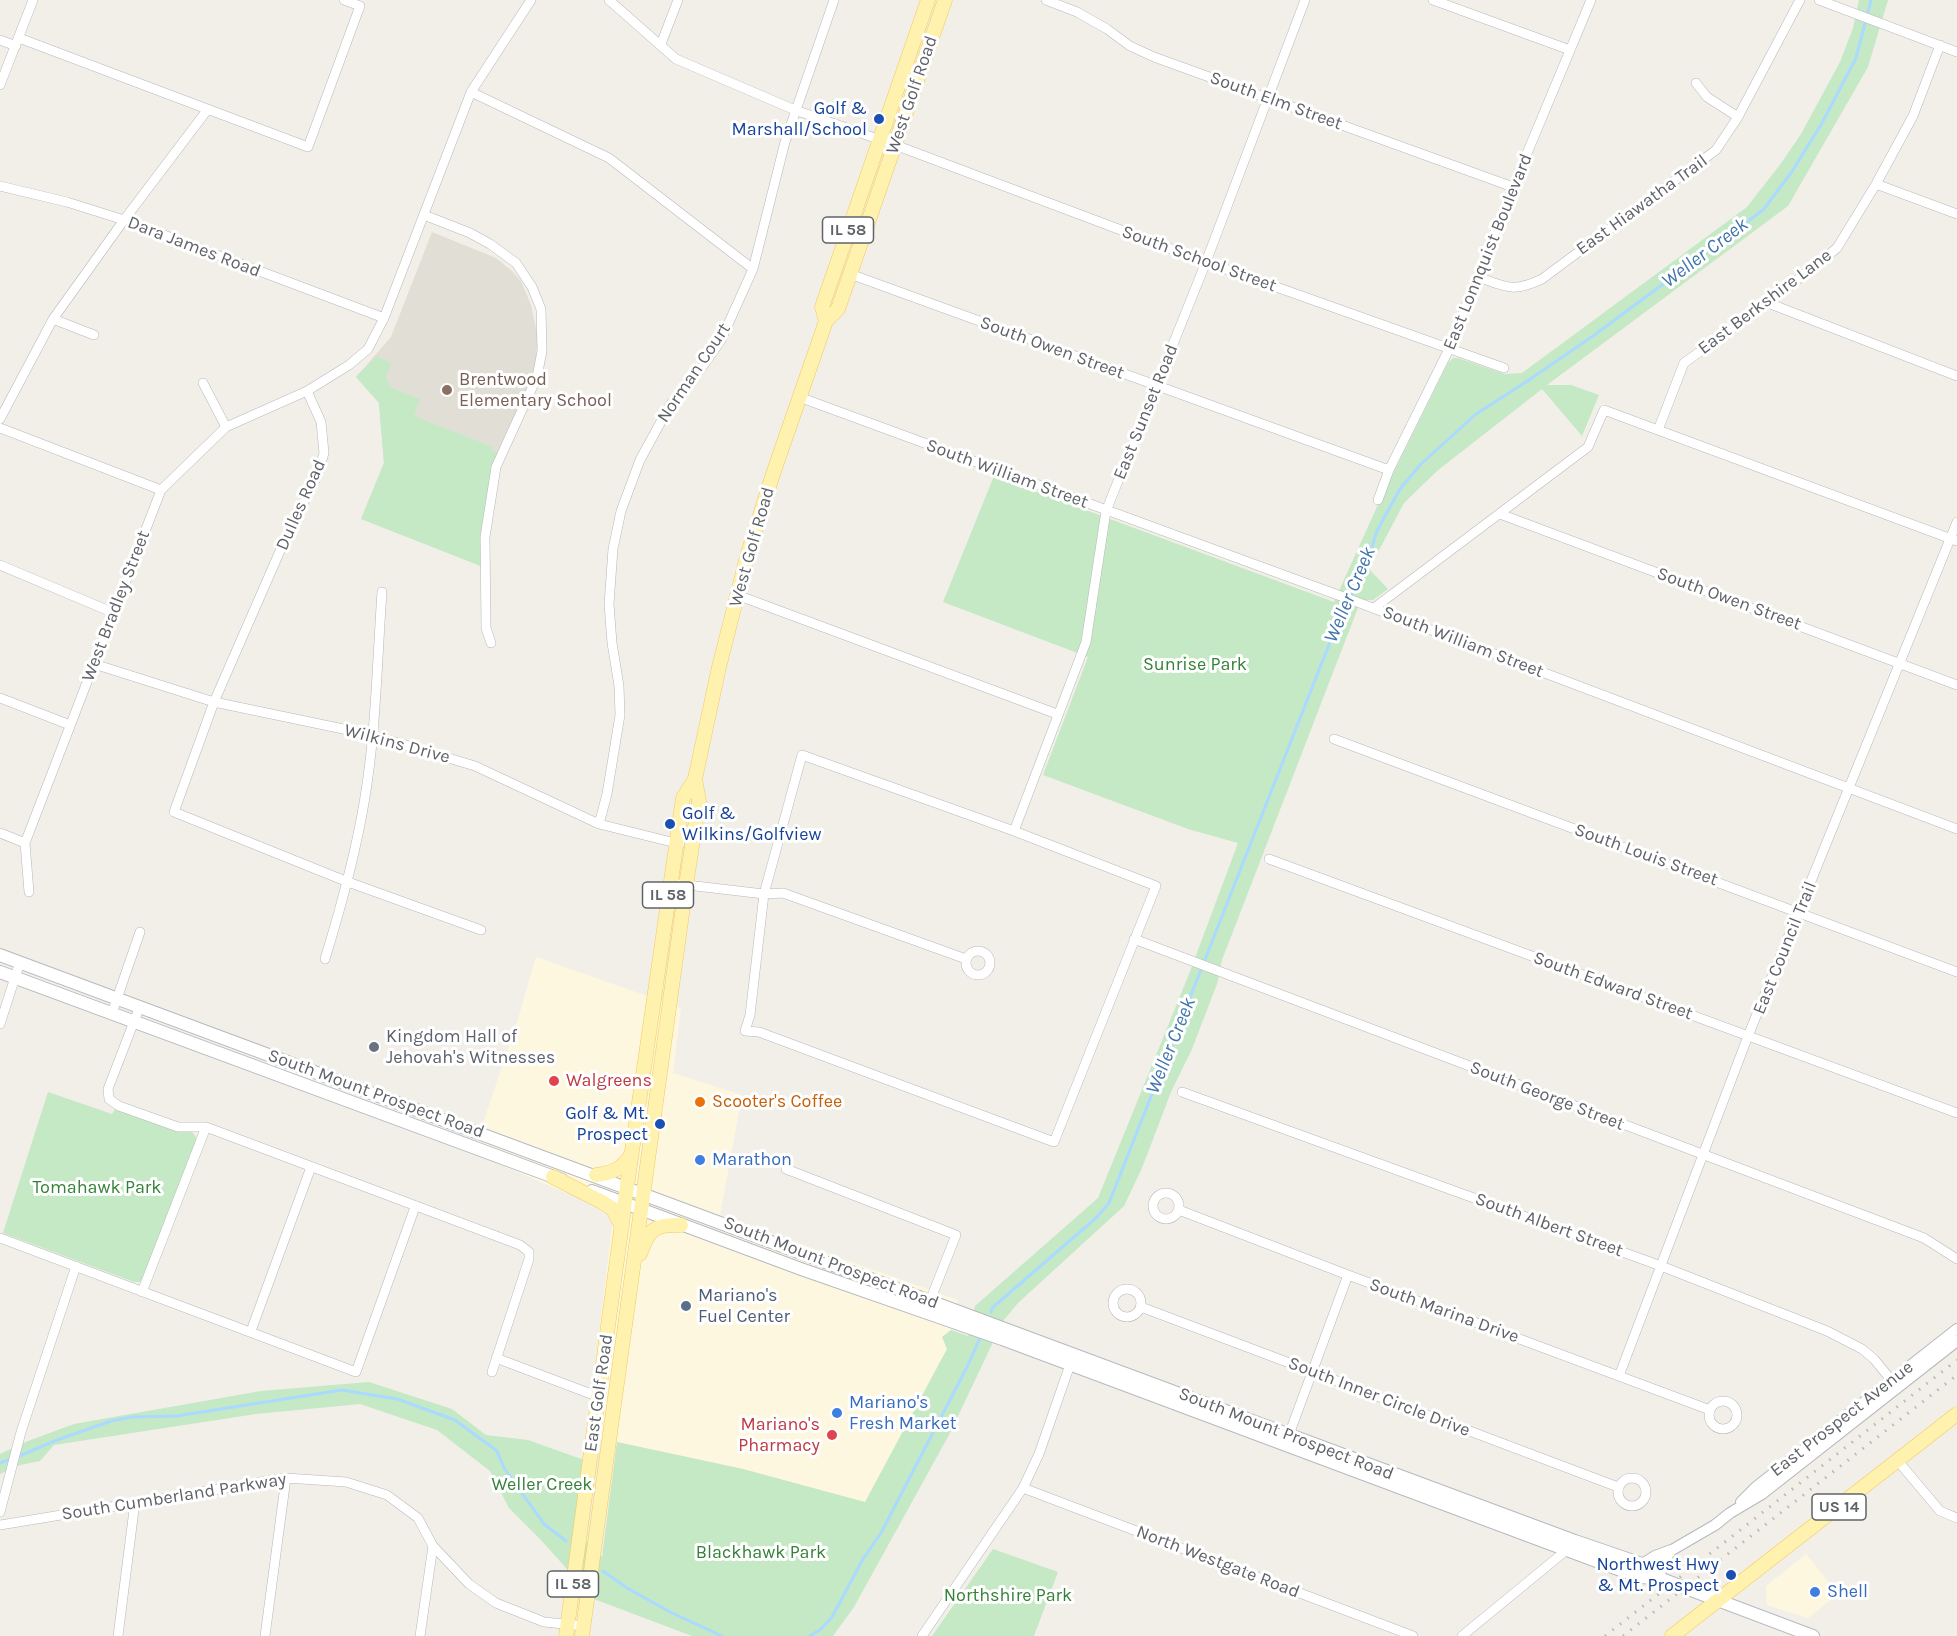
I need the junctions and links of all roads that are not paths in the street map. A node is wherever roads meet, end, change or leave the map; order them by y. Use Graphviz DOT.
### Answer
graph roads {
  1 [pos="33,0"];
  2 [pos="344,0"];
  3 [pos="531,0"];
  4 [pos="609,0"];
  5 [pos="678,0"];
  6 [pos="834,0"];
  7 [pos="928,0"];
  8 [pos="945,0"];
  9 [pos="1046,0"];
  10 [pos="1305,0"];
  11 [pos="1434,0"];
  12 [pos="1591,0"];
  13 [pos="1800,0"];
  14 [pos="1819,0"];
  15 [pos="0,40"];
  16 [pos="17,42"];
  17 [pos="661,44"];
  18 [pos="1940,45"];
  19 [pos="1570,50"];
  20 [pos="1957,52"];
  21 [pos="1696,83"];
  22 [pos="0,85"];
  23 [pos="471,92"];
  24 [pos="1267,98"];
  25 [pos="208,109"];
  26 [pos="795,110"];
  27 [pos="1738,117"];
  28 [pos="880,140"];
  29 [pos="895,145"];
  30 [pos="1876,184"];
  31 [pos="0,186"];
  32 [pos="1513,187"];
  33 [pos="424,214"];
  34 [pos="1957,214"];
  35 [pos="124,220"];
  36 [pos="1206,262"];
  37 [pos="753,269"];
  38 [pos="850,274"];
  39 [pos="1478,278"];
  40 [pos="1768,303"];
  41 [pos="384,318"];
  42 [pos="53,319"];
  43 [pos="826,321"];
  44 [pos="94,335"];
  45 [pos="1449,349"];
  46 [pos="1504,368"];
  47 [pos="1957,376"];
  48 [pos="203,383"];
  49 [pos="1156,386"];
  50 [pos="307,391"];
  51 [pos="799,397"];
  52 [pos="0,419"];
  53 [pos="225,427"];
  54 [pos="0,428"];
  55 [pos="1658,430"];
  56 [pos="1389,470"];
  57 [pos="161,490"];
  58 [pos="1378,500"];
  59 [pos="1106,511"];
  60 [pos="1500,514"];
  61 [pos="1957,522"];
  62 [pos="1954,540"];
  63 [pos="0,565"];
  64 [pos="382,592"];
  65 [pos="737,595"];
  66 [pos="1374,608"];
  67 [pos="114,613"];
  68 [pos="491,643"];
  69 [pos="1899,663"];
  70 [pos="94,664"];
  71 [pos="1957,685"];
  72 [pos="0,698"];
  73 [pos="214,702"];
  74 [pos="1057,714"];
  75 [pos="70,725"];
  76 [pos="372,735"];
  77 [pos="1334,739"];
  78 [pos="695,779"];
  79 [pos="1849,788"];
  80 [pos="599,824"];
  81 [pos="1957,829"];
  82 [pos="1014,831"];
  83 [pos="0,833"];
  84 [pos="25,843"];
  85 [pos="676,843"];
  86 [pos="692,845"];
  87 [pos="1269,859"];
  88 [pos="348,882"];
  89 [pos="670,883"];
  90 [pos="686,885"];
  91 [pos="29,892"];
  92 [pos="764,894"];
  93 [pos="1800,913"];
  94 [pos="481,930"];
  95 [pos="140,932"];
  96 [pos="1134,939"];
  97 [pos="0,955"];
  98 [pos="325,959"];
  99 [pos="966,959"];
  100 [pos="20,962"];
  101 [pos="0,972"];
  102 [pos="1957,972"];
  103 [pos="15,978"];
  104 [pos="117,998"];
  105 [pos="140,1006"];
  106 [pos="112,1013"];
  107 [pos="134,1021"];
  108 [pos="0,1024"];
  109 [pos="1748,1036"];
  110 [pos="1182,1092"];
  111 [pos="1957,1113"];
  112 [pos="206,1127"];
  113 [pos="632,1153"];
  114 [pos="1702,1154"];
  115 [pos="311,1167"];
  116 [pos="786,1169"];
  117 [pos="596,1175"];
  118 [pos="553,1177"];
  119 [pos="627,1186"];
  120 [pos="643,1192"];
  121 [pos="625,1204"];
  122 [pos="415,1207"];
  123 [pos="641,1210"];
  124 [pos="1179,1210"];
  125 [pos="681,1225"];
  126 [pos="622,1227"];
  127 [pos="0,1238"];
  128 [pos="1957,1259"];
  129 [pos="76,1266"];
  130 [pos="1661,1266"];
  131 [pos="1348,1275"];
  132 [pos="632,1278"];
  133 [pos="142,1292"];
  134 [pos="928,1307"];
  135 [pos="1140,1307"];
  136 [pos="1957,1329"];
  137 [pos="251,1331"];
  138 [pos="1957,1341"];
  139 [pos="496,1359"];
  140 [pos="1072,1360"];
  141 [pos="1312,1371"];
  142 [pos="492,1372"];
  143 [pos="1619,1376"];
  144 [pos="1895,1384"];
  145 [pos="599,1397"];
  146 [pos="1710,1410"];
  147 [pos="1957,1414"];
  148 [pos="1286,1440"];
  149 [pos="1898,1461"];
  150 [pos="286,1478"];
  151 [pos="1618,1487"];
  152 [pos="1023,1488"];
  153 [pos="135,1502"];
  154 [pos="0,1512"];
  155 [pos="1957,1518"];
  156 [pos="0,1525"];
  157 [pos="433,1546"];
  158 [pos="1570,1546"];
  159 [pos="1672,1550"];
  160 [pos="1642,1564"];
  161 [pos="1659,1578"];
  162 [pos="1718,1600"];
  163 [pos="567,1630"];
  164 [pos="583,1631"];
  165 [pos="118,1636"];
  166 [pos="265,1636"];
  167 [pos="420,1636"];
  168 [pos="922,1636"];
  169 [pos="1413,1636"];
  170 [pos="1462,1636"];
  171 [pos="1672,1636"];
  172 [pos="1813,1636"];
  1 -- 16 [label="street"];
  2 -- 25 [label="street"];
  3 -- 23 [label="street"];
  4 -- 17 [label="street, South School Street"];
  5 -- 17 [label="street"];
  6 -- 26 [label="street, Norman Court"];
  7 -- 28 [label="main road, West Golf Road / IL 58"];
  8 -- 29 [label="main road, West Golf Road / IL 58"];
  9 -- 24 [label="street, South Elm Street"];
  10 -- 24 [label="street, East Sunset Road"];
  11 -- 19 [label="street"];
  12 -- 19 [label="street, East Lonnquist Boulevard"];
  13 -- 27 [label="street, East Hiawatha Trail"];
  14 -- 18 [label="street"];
  15 -- 16 [label="street"];
  16 -- 22 [label="street"];
  16 -- 25 [label="street"];
  17 -- 26 [label="street, South School Street"];
  18 -- 20 [label="street"];
  18 -- 30 [label="street, East Berkshire Lane"];
  19 -- 32 [label="street, East Lonnquist Boulevard"];
  21 -- 27 [label="street"];
  23 -- 33 [label="street"];
  23 -- 37 [label="street"];
  24 -- 32 [label="street, South Elm Street"];
  24 -- 36 [label="street, East Sunset Road"];
  25 -- 35 [label="street"];
  26 -- 28 [label="street, South School Street"];
  26 -- 37 [label="street, Norman Court"];
  27 -- 39 [label="street, East Hiawatha Trail"];
  28 -- 29 [label="street, South School Street"];
  28 -- 43 [label="main road, West Golf Road / IL 58"];
  29 -- 36 [label="street, South School Street"];
  29 -- 38 [label="main road, West Golf Road / IL 58"];
  30 -- 34 [label="street"];
  30 -- 40 [label="street, East Berkshire Lane"];
  31 -- 35 [label="street, Dara James Road"];
  32 -- 39 [label="street, East Lonnquist Boulevard"];
  33 -- 41 [label="street"];
  33 -- 68 [label="street"];
  35 -- 41 [label="street, Dara James Road"];
  35 -- 42 [label="street"];
  36 -- 45 [label="street, South School Street"];
  36 -- 49 [label="street, East Sunset Road"];
  37 -- 80 [label="street, Norman Court"];
  38 -- 43 [label="main road, West Golf Road / IL 58"];
  38 -- 49 [label="street, South Owen Street"];
  39 -- 45 [label="street, East Lonnquist Boulevard"];
  40 -- 47 [label="street"];
  40 -- 55 [label="street, East Berkshire Lane"];
  41 -- 50 [label="street"];
  42 -- 44 [label="street"];
  42 -- 52 [label="street"];
  43 -- 51 [label="main road, West Golf Road / IL 58"];
  45 -- 46 [label="street, South School Street"];
  45 -- 56 [label="street, East Lonnquist Boulevard"];
  48 -- 53 [label="street"];
  49 -- 56 [label="street, South Owen Street"];
  49 -- 59 [label="street, East Sunset Road"];
  50 -- 53 [label="street, West Bradley Street"];
  50 -- 73 [label="street, Dulles Road"];
  51 -- 59 [label="street, South William Street"];
  51 -- 65 [label="main road, West Golf Road / IL 58"];
  53 -- 57 [label="street, West Bradley Street"];
  54 -- 57 [label="street"];
  55 -- 60 [label="street"];
  55 -- 62 [label="street"];
  56 -- 58 [label="street, East Lonnquist Boulevard"];
  57 -- 67 [label="street, West Bradley Street"];
  59 -- 66 [label="street, South William Street"];
  59 -- 74 [label="street, East Sunset Road"];
  60 -- 66 [label="street"];
  60 -- 69 [label="street, South Owen Street"];
  61 -- 62 [label="street, East Council Trail"];
  62 -- 69 [label="street, East Council Trail"];
  63 -- 67 [label="street"];
  64 -- 76 [label="street"];
  65 -- 74 [label="street"];
  65 -- 78 [label="main road, West Golf Road / IL 58"];
  66 -- 79 [label="street, South William Street"];
  67 -- 70 [label="street, West Bradley Street"];
  69 -- 71 [label="street, South Owen Street"];
  69 -- 79 [label="street, East Council Trail"];
  70 -- 73 [label="street, Wilkins Drive"];
  70 -- 75 [label="street, West Bradley Street"];
  72 -- 75 [label="street"];
  73 -- 76 [label="street, Wilkins Drive"];
  73 -- 88 [label="street, Dulles Road"];
  74 -- 82 [label="street, East Sunset Road"];
  75 -- 84 [label="street, West Bradley Street"];
  76 -- 80 [label="street, Wilkins Drive"];
  76 -- 88 [label="street"];
  77 -- 93 [label="street, South Louis Street"];
  78 -- 85 [label="main road, West Golf Road / IL 58"];
  78 -- 86 [label="main road, West Golf Road / IL 58"];
  79 -- 81 [label="street, South William Street"];
  79 -- 93 [label="street, East Council Trail"];
  80 -- 85 [label="street, Wilkins Drive"];
  82 -- 92 [label="street"];
  82 -- 96 [label="street"];
  83 -- 84 [label="street"];
  84 -- 91 [label="street, West Bradley Street"];
  85 -- 86 [label="street, Wilkins Drive"];
  85 -- 89 [label="main road, West Golf Road / IL 58"];
  86 -- 90 [label="main road, West Golf Road / IL 58"];
  87 -- 109 [label="street, South Edward Street"];
  88 -- 94 [label="street"];
  88 -- 98 [label="street"];
  89 -- 90 [label="street"];
  89 -- 113 [label="main road, West Golf Road / IL 58"];
  90 -- 92 [label="street"];
  90 -- 120 [label="main road, West Golf Road / IL 58"];
  92 -- 96 [label="street"];
  92 -- 99 [label="street"];
  93 -- 102 [label="street, South Louis Street"];
  93 -- 109 [label="street, East Council Trail"];
  95 -- 104 [label="street"];
  96 -- 114 [label="street, South George Street"];
  97 -- 100 [label="main road, South Mount Prospect Road"];
  100 -- 103 [label="street"];
  100 -- 104 [label="main road, South Mount Prospect Road"];
  101 -- 103 [label="main road, South Mount Prospect Road"];
  103 -- 106 [label="main road, South Mount Prospect Road"];
  103 -- 108 [label="street"];
  104 -- 105 [label="main road, South Mount Prospect Road"];
  104 -- 106 [label="street"];
  105 -- 107 [label="street"];
  105 -- 117 [label="main road, South Mount Prospect Road"];
  106 -- 107 [label="main road, South Mount Prospect Road"];
  107 -- 112 [label="street"];
  107 -- 118 [label="main road, South Mount Prospect Road"];
  109 -- 111 [label="street, South Edward Street"];
  109 -- 114 [label="street, East Council Trail"];
  110 -- 130 [label="street, South Albert Street"];
  112 -- 115 [label="street"];
  112 -- 133 [label="street"];
  113 -- 117 [label="main road"];
  113 -- 119 [label="main road, West Golf Road / IL 58"];
  114 -- 128 [label="street, South George Street"];
  114 -- 130 [label="street, East Council Trail"];
  115 -- 122 [label="street"];
  115 -- 137 [label="street"];
  116 -- 134 [label="street"];
  117 -- 119 [label="main road, South Mount Prospect Road"];
  118 -- 121 [label="main road, South Mount Prospect Road"];
  118 -- 126 [label="main road"];
  119 -- 120 [label="main road, South Mount Prospect Road"];
  119 -- 121 [label="main road, East Golf Road / IL 58"];
  120 -- 123 [label="main road, East Golf Road / IL 58"];
  120 -- 134 [label="main road, South Mount Prospect Road"];
  121 -- 123 [label="main road, South Mount Prospect Road"];
  121 -- 126 [label="main road, East Golf Road / IL 58"];
  122 -- 137 [label="street"];
  122 -- 139 [label="street"];
  123 -- 125 [label="main road, South Mount Prospect Road"];
  123 -- 132 [label="main road, East Golf Road / IL 58"];
  124 -- 131 [label="street, South Marina Drive"];
  125 -- 132 [label="main road"];
  125 -- 134 [label="main road, South Mount Prospect Road"];
  126 -- 145 [label="main road, East Golf Road / IL 58"];
  127 -- 129 [label="street"];
  129 -- 133 [label="street"];
  129 -- 154 [label="street"];
  130 -- 143 [label="street, East Council Trail"];
  130 -- 144 [label="street, South Albert Street"];
  131 -- 141 [label="street"];
  131 -- 143 [label="street, South Marina Drive"];
  132 -- 164 [label="main road, East Golf Road / IL 58"];
  133 -- 137 [label="street"];
  134 -- 140 [label="main road, South Mount Prospect Road"];
  135 -- 141 [label="street, South Inner Circle Drive"];
  136 -- 144 [label="street, East Prospect Avenue"];
  138 -- 144 [label="street, East Prospect Avenue"];
  139 -- 142 [label="street"];
  139 -- 145 [label="street"];
  140 -- 148 [label="main road, South Mount Prospect Road"];
  140 -- 152 [label="street"];
  141 -- 148 [label="street"];
  141 -- 151 [label="street, South Inner Circle Drive"];
  143 -- 146 [label="street, South Marina Drive"];
  144 -- 159 [label="street, East Prospect Avenue"];
  145 -- 163 [label="main road, East Golf Road / IL 58"];
  147 -- 149 [label="main road, US 14"];
  148 -- 158 [label="main road, South Mount Prospect Road"];
  149 -- 155 [label="street"];
  149 -- 162 [label="main road, US 14"];
  150 -- 153 [label="street, South Cumberland Parkway"];
  150 -- 157 [label="street, South Cumberland Parkway"];
  150 -- 166 [label="street"];
  152 -- 168 [label="street"];
  152 -- 169 [label="street, North Westgate Road"];
  153 -- 156 [label="street, South Cumberland Parkway"];
  153 -- 165 [label="street"];
  157 -- 163 [label="street, South Cumberland Parkway"];
  157 -- 167 [label="street"];
  158 -- 160 [label="main road, South Mount Prospect Road"];
  158 -- 161 [label="main road, South Mount Prospect Road"];
  158 -- 170 [label="street"];
  159 -- 160 [label="street, East Prospect Avenue"];
  159 -- 161 [label="street"];
  160 -- 161 [label="main road, South Mount Prospect Road"];
  161 -- 162 [label="main road, South Mount Prospect Road"];
  162 -- 171 [label="main road, US 14"];
  162 -- 172 [label="main road, South Mount Prospect Road"];
  163 -- 164 [label="street, South Cumberland Parkway"];
}
